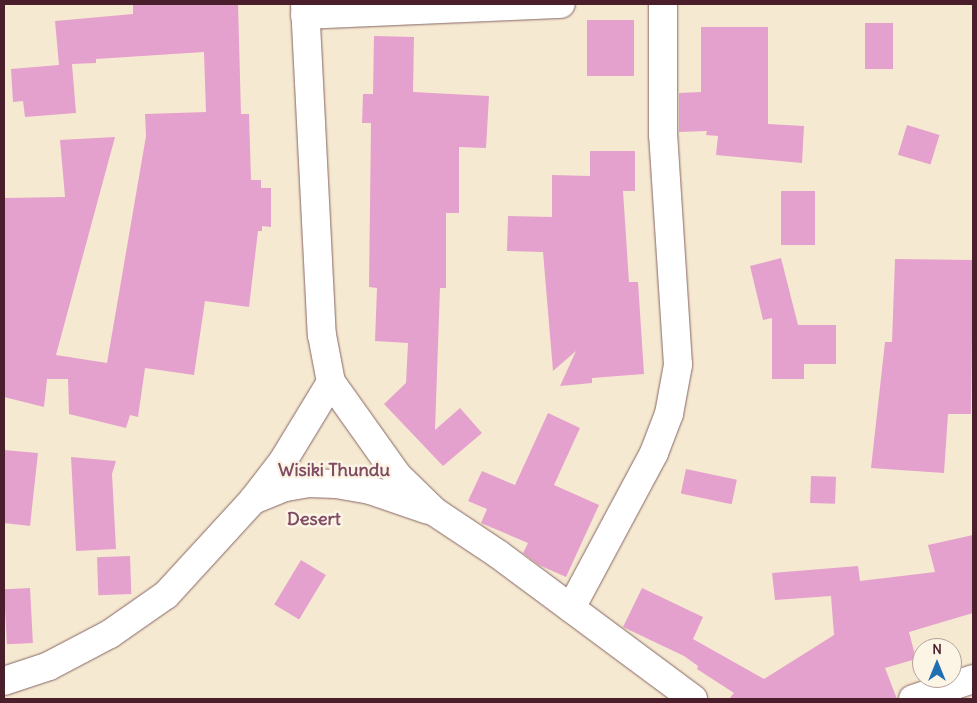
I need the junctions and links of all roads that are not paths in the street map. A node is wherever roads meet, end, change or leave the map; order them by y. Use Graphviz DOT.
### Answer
graph roads {
  1 [pos="561,4"];
  2 [pos="663,4"];
  3 [pos="305,9"];
  4 [pos="331,382"];
  5 [pos="253,500"];
  6 [pos="435,512"];
  7 [pos="570,608"];
  8 [pos="973,679"];
  9 [pos="4,681"];
  10 [pos="693,699"];
  11 [pos="913,699"];
  1 -- 3 [label="street"];
  2 -- 7 [label="street"];
  3 -- 4 [label="street"];
  4 -- 5 [label="street"];
  4 -- 6 [label="street"];
  5 -- 6 [label="street"];
  5 -- 9 [label="street"];
  6 -- 7 [label="street"];
  7 -- 10 [label="street"];
  8 -- 11 [label="street"];
}
